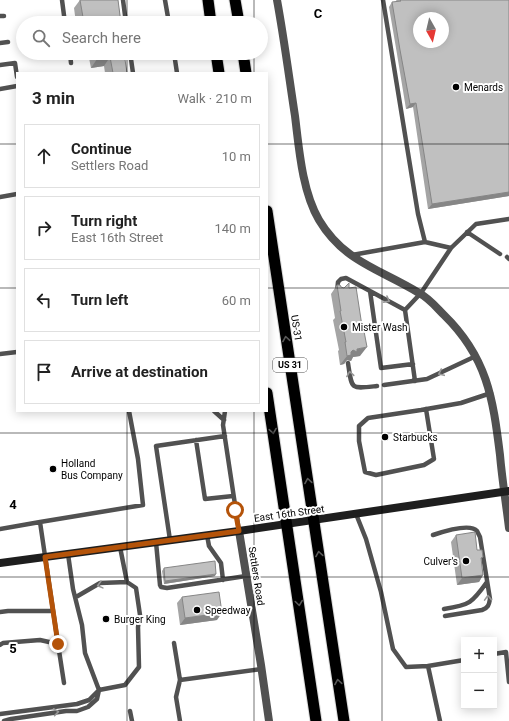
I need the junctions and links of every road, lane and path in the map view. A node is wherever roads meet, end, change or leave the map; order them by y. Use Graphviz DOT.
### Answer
graph roads {
  1 [pos="62,0"];
  2 [pos="123,0"];
  3 [pos="165,0"];
  4 [pos="208,0"];
  5 [pos="235,0"];
  6 [pos="277,0"];
  7 [pos="383,0"];
  8 [pos="64,16"];
  9 [pos="125,16"];
  10 [pos="168,16"];
  11 [pos="210,16"];
  12 [pos="237,16"];
  13 [pos="8,42"];
  14 [pos="0,43"];
  15 [pos="131,60"];
  16 [pos="175,60"];
  17 [pos="217,60"];
  18 [pos="244,60"];
  19 [pos="0,65"];
  20 [pos="16,72"];
  21 [pos="134,72"];
  22 [pos="177,72"];
  23 [pos="219,72"];
  24 [pos="246,72"];
  25 [pos="16,86"];
  26 [pos="0,89"];
  27 [pos="16,194"];
  28 [pos="0,197"];
  29 [pos="509,219"];
  30 [pos="268,223"];
  31 [pos="467,232"];
  32 [pos="269,235"];
  33 [pos="425,242"];
  34 [pos="450,248"];
  35 [pos="500,254"];
  36 [pos="351,256"];
  37 [pos="370,291"];
  38 [pos="337,293"];
  39 [pos="421,293"];
  40 [pos="405,310"];
  41 [pos="16,352"];
  42 [pos="0,354"];
  43 [pos="476,356"];
  44 [pos="348,363"];
  45 [pos="413,364"];
  46 [pos="415,380"];
  47 [pos="384,385"];
  48 [pos="377,386"];
  49 [pos="490,393"];
  50 [pos="268,400"];
  51 [pos="426,409"];
  52 [pos="129,412"];
  53 [pos="215,412"];
  54 [pos="225,412"];
  55 [pos="224,420"];
  56 [pos="225,436"];
  57 [pos="196,440"];
  58 [pos="506,492"];
  59 [pos="233,496"];
  60 [pos="356,514"];
  61 [pos="314,520"];
  62 [pos="40,522"];
  63 [pos="287,523"];
  64 [pos="509,528"];
  65 [pos="0,529"];
  66 [pos="239,531"];
  67 [pos="207,535"];
  68 [pos="433,535"];
  69 [pos="170,540"];
  70 [pos="156,542"];
  71 [pos="120,547"];
  72 [pos="68,554"];
  73 [pos="45,557"];
  74 [pos="0,563"];
  75 [pos="246,576"];
  76 [pos="223,580"];
  77 [pos="127,582"];
  78 [pos="487,582"];
  79 [pos="76,597"];
  80 [pos="444,609"];
  81 [pos="53,611"];
  82 [pos="0,612"];
  83 [pos="445,616"];
  84 [pos="58,644"];
  85 [pos="174,644"];
  86 [pos="0,645"];
  87 [pos="497,654"];
  88 [pos="461,660"];
  89 [pos="428,666"];
  90 [pos="262,669"];
  91 [pos="180,680"];
  92 [pos="509,682"];
  93 [pos="64,683"];
  94 [pos="99,690"];
  95 [pos="130,711"];
  96 [pos="0,714"];
  97 [pos="4,721"];
  98 [pos="132,721"];
  99 [pos="180,721"];
  100 [pos="269,721"];
  101 [pos="316,721"];
  102 [pos="344,721"];
  103 [pos="440,721"];
  1 -- 8 [label="lane"];
  2 -- 9 [label="lane"];
  3 -- 10 [label="lane"];
  4 -- 11 [label="highway"];
  5 -- 12 [label="highway"];
  6 -- 36 [label="street"];
  7 -- 33 [label="lane"];
  13 -- 14 [label="lane"];
  15 -- 21 [label="lane"];
  16 -- 22 [label="lane"];
  17 -- 23 [label="highway"];
  18 -- 24 [label="highway"];
  19 -- 20 [label="lane"];
  25 -- 26 [label="lane"];
  27 -- 28 [label="lane"];
  29 -- 31 [label="lane"];
  30 -- 32 [label="highway, US-31 / US 31"];
  31 -- 34 [label="lane"];
  31 -- 35 [label="lane"];
  61 -- 32 [label="highway, US-31 / US 31, one-way"];
  33 -- 34 [label="lane"];
  33 -- 36 [label="lane"];
  34 -- 39 [label="lane"];
  36 -- 39 [label="street"];
  37 -- 38 [label="lane"];
  37 -- 40 [label="lane, one-way"];
  37 -- 45 [label="lane"];
  39 -- 40 [label="lane"];
  39 -- 43 [label="street"];
  40 -- 45 [label="lane"];
  41 -- 42 [label="lane"];
  43 -- 46 [label="lane, one-way"];
  43 -- 49 [label="street"];
  48 -- 44 [label="lane, one-way"];
  45 -- 46 [label="lane"];
  46 -- 47 [label="lane"];
  49 -- 51 [label="lane"];
  49 -- 58 [label="street"];
  50 -- 63 [label="highway, one-way"];
  51 -- 51 [label="lane"];
  52 -- 62 [label="lane"];
  53 -- 55 [label="lane"];
  54 -- 55 [label="lane, Settlers Road"];
  55 -- 56 [label="lane, Settlers Road"];
  56 -- 57 [label="lane"];
  56 -- 59 [label="lane, Settlers Road"];
  57 -- 59 [label="lane"];
  57 -- 69 [label="lane"];
  58 -- 60 [label="main road, East 16th Street"];
  58 -- 64 [label="street"];
  59 -- 66 [label="lane, Settlers Road"];
  60 -- 61 [label="main road, East 16th Street"];
  60 -- 89 [label="lane"];
  61 -- 63 [label="main road, East 16th Street"];
  102 -- 61 [label="highway, US 31, one-way"];
  62 -- 65 [label="lane"];
  62 -- 73 [label="lane"];
  63 -- 66 [label="main road, East 16th Street"];
  63 -- 101 [label="highway, one-way"];
  66 -- 67 [label="main road, East 16th Street"];
  66 -- 75 [label="street, Settlers Road"];
  67 -- 69 [label="main road, East 16th Street"];
  67 -- 76 [label="lane"];
  68 -- 78 [label="lane"];
  69 -- 70 [label="main road, East 16th Street"];
  70 -- 71 [label="main road, East 16th Street"];
  70 -- 76 [label="lane"];
  71 -- 72 [label="main road, East 16th Street"];
  71 -- 77 [label="lane"];
  72 -- 73 [label="main road, East 16th Street"];
  72 -- 79 [label="lane"];
  73 -- 74 [label="main road, East 16th Street"];
  73 -- 81 [label="lane"];
  75 -- 76 [label="lane"];
  75 -- 90 [label="street, Settlers Road"];
  77 -- 79 [label="lane, one-way"];
  77 -- 94 [label="lane"];
  78 -- 80 [label="lane"];
  83 -- 78 [label="lane, one-way"];
  79 -- 94 [label="lane"];
  81 -- 82 [label="lane"];
  81 -- 84 [label="lane"];
  84 -- 86 [label="lane"];
  84 -- 93 [label="lane"];
  85 -- 91 [label="lane"];
  87 -- 92 [label="lane"];
  88 -- 89 [label="lane"];
  89 -- 103 [label="lane"];
  90 -- 91 [label="lane"];
  90 -- 100 [label="street, Settlers Road"];
  91 -- 99 [label="lane"];
  94 -- 96 [label="lane"];
  97 -- 94 [label="lane, one-way"];
  95 -- 98 [label="lane"];
}
